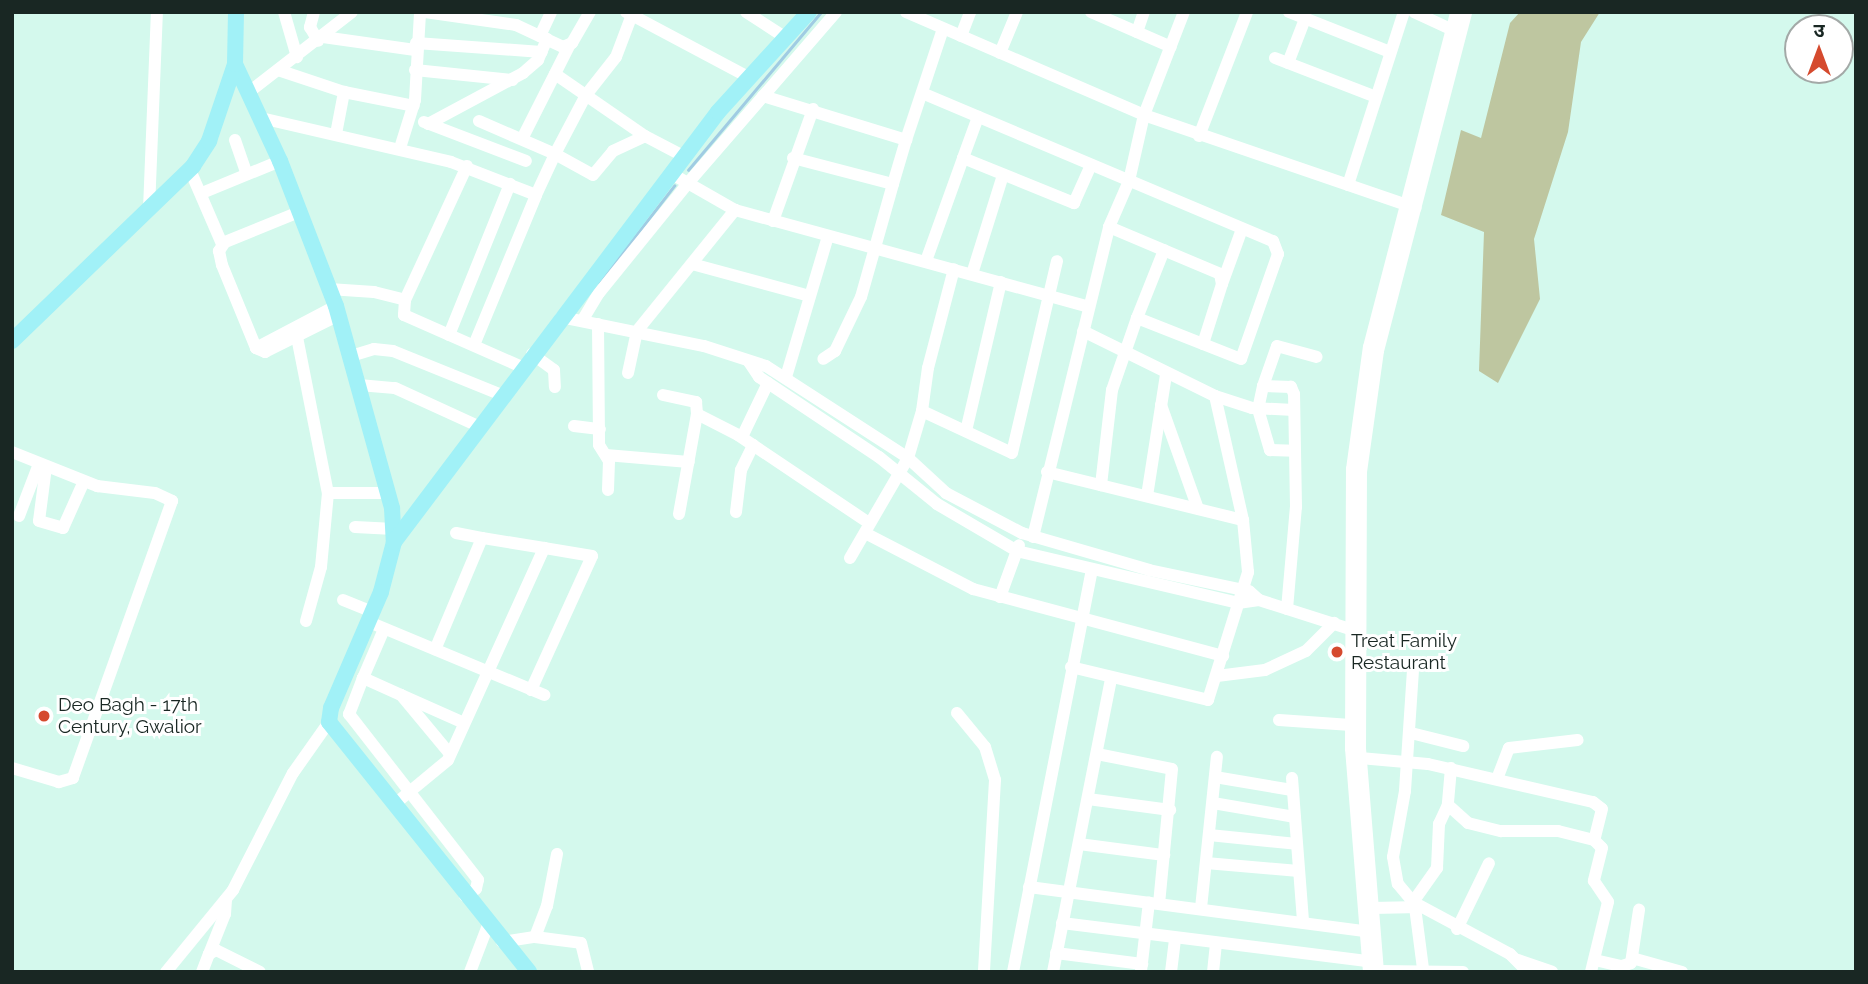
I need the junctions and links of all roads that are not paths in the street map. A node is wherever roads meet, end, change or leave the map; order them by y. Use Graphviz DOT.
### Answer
graph roads {
  1 [pos="157,12"];
  2 [pos="236,12"];
  3 [pos="284,12"];
  4 [pos="314,12"];
  5 [pos="352,12"];
  6 [pos="423,12"];
  7 [pos="551,12"];
  8 [pos="590,12"];
  9 [pos="746,12"];
  10 [pos="809,12"];
  11 [pos="836,12"];
  12 [pos="970,12"];
  13 [pos="1017,12"];
  14 [pos="1091,12"];
  15 [pos="1144,12"];
  16 [pos="1184,12"];
  17 [pos="1247,12"];
  18 [pos="1289,12"];
  19 [pos="1404,12"];
  20 [pos="1414,12"];
  21 [pos="1456,12"];
  22 [pos="1466,12"];
  23 [pos="630,13"];
  24 [pos="911,13"];
  25 [pos="1305,19"];
  26 [pos="943,29"];
  27 [pos="1450,29"];
  28 [pos="1137,32"];
  29 [pos="961,36"];
  30 [pos="544,37"];
  31 [pos="786,38"];
  32 [pos="321,39"];
  33 [pos="415,46"];
  34 [pos="569,46"];
  35 [pos="1171,47"];
  36 [pos="542,52"];
  37 [pos="1390,52"];
  38 [pos="1000,53"];
  39 [pos="297,57"];
  40 [pos="1275,58"];
  41 [pos="1288,63"];
  42 [pos="235,64"];
  43 [pos="278,70"];
  44 [pos="415,70"];
  45 [pos="555,74"];
  46 [pos="750,78"];
  47 [pos="512,80"];
  48 [pos="249,92"];
  49 [pos="344,92"];
  50 [pos="922,93"];
  51 [pos="586,95"];
  52 [pos="763,96"];
  53 [pos="1376,97"];
  54 [pos="813,109"];
  55 [pos="413,111"];
  56 [pos="1144,115"];
  57 [pos="978,117"];
  58 [pos="261,118"];
  59 [pos="479,121"];
  60 [pos="428,124"];
  61 [pos="336,134"];
  62 [pos="645,135"];
  63 [pos="1199,136"];
  64 [pos="522,139"];
  65 [pos="235,140"];
  66 [pos="906,140"];
  67 [pos="400,148"];
  68 [pos="555,154"];
  69 [pos="685,157"];
  70 [pos="793,158"];
  71 [pos="963,158"];
  72 [pos="280,161"];
  73 [pos="526,161"];
  74 [pos="1091,165"];
  75 [pos="467,166"];
  76 [pos="190,170"];
  77 [pos="247,174"];
  78 [pos="672,174"];
  79 [pos="1003,175"];
  80 [pos="1129,180"];
  81 [pos="688,183"];
  82 [pos="510,184"];
  83 [pos="893,184"];
  84 [pos="1348,185"];
  85 [pos="202,193"];
  86 [pos="536,195"];
  87 [pos="1411,206"];
  88 [pos="149,209"];
  89 [pos="735,210"];
  90 [pos="299,212"];
  91 [pos="773,221"];
  92 [pos="1109,228"];
  93 [pos="1242,229"];
  94 [pos="828,236"];
  95 [pos="222,244"];
  96 [pos="874,248"];
  97 [pos="1164,250"];
  98 [pos="926,261"];
  99 [pos="1057,261"];
  100 [pos="692,264"];
  101 [pos="954,269"];
  102 [pos="972,274"];
  103 [pos="1001,282"];
  104 [pos="1222,284"];
  105 [pos="329,289"];
  106 [pos="810,296"];
  107 [pos="1049,296"];
  108 [pos="405,300"];
  109 [pos="575,300"];
  110 [pos="592,306"];
  111 [pos="1089,307"];
  112 [pos="337,310"];
  113 [pos="561,317"];
  114 [pos="1137,318"];
  115 [pos="582,321"];
  116 [pos="598,324"];
  117 [pos="637,331"];
  118 [pos="1083,331"];
  119 [pos="449,335"];
  120 [pos="297,337"];
  121 [pos="12,341"];
  122 [pos="1203,344"];
  123 [pos="474,345"];
  124 [pos="256,348"];
  125 [pos="1126,352"];
  126 [pos="351,356"];
  127 [pos="1317,357"];
  128 [pos="823,359"];
  129 [pos="527,360"];
  130 [pos="749,362"];
  131 [pos="628,373"];
  132 [pos="1166,374"];
  133 [pos="786,377"];
  134 [pos="768,383"];
  135 [pos="359,385"];
  136 [pos="1263,386"];
  137 [pos="555,387"];
  138 [pos="502,395"];
  139 [pos="663,395"];
  140 [pos="1215,396"];
  141 [pos="1161,405"];
  142 [pos="1258,409"];
  143 [pos="1294,410"];
  144 [pos="922,411"];
  145 [pos="697,414"];
  146 [pos="478,426"];
  147 [pos="575,426"];
  148 [pos="600,429"];
  149 [pos="965,431"];
  150 [pos="747,441"];
  151 [pos="1294,451"];
  152 [pos="12,452"];
  153 [pos="606,455"];
  154 [pos="908,458"];
  155 [pos="689,462"];
  156 [pos="43,466"];
  157 [pos="1047,472"];
  158 [pos="900,473"];
  159 [pos="84,481"];
  160 [pos="1101,485"];
  161 [pos="608,490"];
  162 [pos="328,494"];
  163 [pos="389,494"];
  164 [pos="1147,496"];
  165 [pos="1198,509"];
  166 [pos="736,512"];
  167 [pos="679,514"];
  168 [pos="19,516"];
  169 [pos="1243,520"];
  170 [pos="355,527"];
  171 [pos="867,528"];
  172 [pos="456,533"];
  173 [pos="394,535"];
  174 [pos="1028,535"];
  175 [pos="482,538"];
  176 [pos="544,548"];
  177 [pos="1017,551"];
  178 [pos="850,558"];
  179 [pos="1091,570"];
  180 [pos="1241,589"];
  181 [pos="1000,597"];
  182 [pos="343,600"];
  183 [pos="1259,600"];
  184 [pos="1238,603"];
  185 [pos="1287,609"];
  186 [pos="306,621"];
  187 [pos="375,621"];
  188 [pos="1083,622"];
  189 [pos="1334,623"];
  190 [pos="1355,630"];
  191 [pos="435,650"];
  192 [pos="1223,656"];
  193 [pos="1071,667"];
  194 [pos="1413,670"];
  195 [pos="487,671"];
  196 [pos="1217,676"];
  197 [pos="363,678"];
  198 [pos="1111,678"];
  199 [pos="531,690"];
  200 [pos="401,695"];
  201 [pos="544,695"];
  202 [pos="957,713"];
  203 [pos="1279,720"];
  204 [pos="329,722"];
  205 [pos="464,723"];
  206 [pos="1351,725"];
  207 [pos="1410,733"];
  208 [pos="1578,740"];
  209 [pos="1463,746"];
  210 [pos="450,754"];
  211 [pos="1097,754"];
  212 [pos="1217,757"];
  213 [pos="1360,758"];
  214 [pos="1407,761"];
  215 [pos="12,768"];
  216 [pos="1451,768"];
  217 [pos="1215,777"];
  218 [pos="1497,779"];
  219 [pos="402,798"];
  220 [pos="1088,799"];
  221 [pos="1213,803"];
  222 [pos="1448,805"];
  223 [pos="1170,810"];
  224 [pos="1295,817"];
  225 [pos="1209,835"];
  226 [pos="1594,840"];
  227 [pos="1079,844"];
  228 [pos="1297,844"];
  229 [pos="557,854"];
  230 [pos="1164,855"];
  231 [pos="1206,863"];
  232 [pos="1489,863"];
  233 [pos="1299,871"];
  234 [pos="1029,887"];
  235 [pos="1069,892"];
  236 [pos="226,899"];
  237 [pos="1154,903"];
  238 [pos="1416,905"];
  239 [pos="1201,908"];
  240 [pos="1373,908"];
  241 [pos="1639,910"];
  242 [pos="1303,922"];
  243 [pos="1062,923"];
  244 [pos="488,925"];
  245 [pos="1457,929"];
  246 [pos="1370,932"];
  247 [pos="1146,935"];
  248 [pos="536,937"];
  249 [pos="1175,939"];
  250 [pos="502,942"];
  251 [pos="1216,943"];
  252 [pos="1056,953"];
  253 [pos="209,954"];
  254 [pos="1632,958"];
  255 [pos="1518,960"];
  256 [pos="1349,966"];
  257 [pos="1593,966"];
  258 [pos="1141,968"];
  259 [pos="1374,968"];
  260 [pos="1653,968"];
  261 [pos="1423,969"];
  262 [pos="206,970"];
  263 [pos="256,971"];
  264 [pos="1217,971"];
  265 [pos="166,972"];
  266 [pos="470,972"];
  267 [pos="529,972"];
  268 [pos="588,972"];
  269 [pos="984,972"];
  270 [pos="1013,972"];
  271 [pos="1054,972"];
  272 [pos="1171,972"];
  273 [pos="1463,972"];
  274 [pos="1528,972"];
  275 [pos="1552,972"];
  276 [pos="1682,972"];
  1 -- 88 [label="street"];
  2 -- 42 [label="main road"];
  3 -- 39 [label="street"];
  4 -- 32 [label="street"];
  5 -- 32 [label="street"];
  6 -- 30 [label="street"];
  6 -- 33 [label="street"];
  7 -- 30 [label="street"];
  8 -- 34 [label="street"];
  9 -- 31 [label="street"];
  10 -- 31 [label="main road"];
  11 -- 52 [label="street"];
  12 -- 29 [label="street"];
  13 -- 38 [label="street"];
  14 -- 28 [label="street"];
  15 -- 28 [label="street"];
  16 -- 35 [label="street"];
  17 -- 63 [label="street"];
  18 -- 25 [label="street"];
  19 -- 37 [label="street"];
  20 -- 27 [label="street"];
  21 -- 27 [label="street"];
  22 -- 87 [label="street"];
  23 -- 46 [label="street"];
  23 -- 51 [label="street"];
  24 -- 26 [label="street"];
  25 -- 37 [label="street"];
  25 -- 41 [label="street"];
  26 -- 29 [label="street"];
  26 -- 50 [label="street"];
  27 -- 87 [label="street"];
  28 -- 35 [label="street"];
  29 -- 38 [label="street"];
  30 -- 34 [label="street"];
  30 -- 36 [label="street"];
  31 -- 46 [label="main road"];
  32 -- 33 [label="street"];
  32 -- 39 [label="street"];
  33 -- 36 [label="street"];
  33 -- 44 [label="street"];
  34 -- 45 [label="street"];
  35 -- 56 [label="street"];
  36 -- 47 [label="street"];
  37 -- 53 [label="street"];
  38 -- 56 [label="street"];
  39 -- 43 [label="street"];
  40 -- 41 [label="street"];
  41 -- 53 [label="street"];
  42 -- 48 [label="main road"];
  42 -- 76 [label="main road"];
  43 -- 48 [label="street"];
  43 -- 49 [label="street"];
  44 -- 47 [label="street"];
  44 -- 55 [label="street"];
  45 -- 51 [label="street"];
  45 -- 64 [label="street"];
  46 -- 69 [label="main road"];
  47 -- 60 [label="street"];
  48 -- 58 [label="main road"];
  49 -- 55 [label="street"];
  49 -- 61 [label="street"];
  50 -- 57 [label="street"];
  50 -- 66 [label="street"];
  51 -- 62 [label="street"];
  51 -- 68 [label="street"];
  52 -- 54 [label="street"];
  52 -- 81 [label="street"];
  53 -- 84 [label="street"];
  54 -- 66 [label="street"];
  54 -- 70 [label="street"];
  55 -- 60 [label="street"];
  55 -- 67 [label="street"];
  56 -- 63 [label="street"];
  56 -- 80 [label="street"];
  57 -- 71 [label="street"];
  57 -- 74 [label="street"];
  58 -- 61 [label="street"];
  58 -- 72 [label="main road"];
  59 -- 64 [label="street"];
  60 -- 73 [label="street"];
  61 -- 67 [label="street"];
  62 -- 68 [label="street"];
  62 -- 69 [label="street"];
  63 -- 84 [label="street"];
  64 -- 68 [label="street"];
  65 -- 77 [label="street"];
  66 -- 83 [label="street"];
  67 -- 75 [label="street"];
  68 -- 86 [label="street"];
  69 -- 78 [label="main road"];
  70 -- 83 [label="street"];
  70 -- 91 [label="street"];
  71 -- 79 [label="street"];
  71 -- 98 [label="street"];
  72 -- 77 [label="street"];
  72 -- 90 [label="main road"];
  74 -- 79 [label="street"];
  74 -- 80 [label="street"];
  75 -- 82 [label="street"];
  75 -- 108 [label="street"];
  76 -- 85 [label="street"];
  76 -- 88 [label="main road"];
  77 -- 85 [label="street"];
  78 -- 81 [label="street"];
  78 -- 109 [label="main road"];
  79 -- 102 [label="street"];
  80 -- 92 [label="street"];
  80 -- 93 [label="street"];
  81 -- 89 [label="street"];
  81 -- 110 [label="street"];
  82 -- 86 [label="street"];
  82 -- 119 [label="street"];
  83 -- 96 [label="street"];
  84 -- 87 [label="street"];
  85 -- 95 [label="street"];
  86 -- 123 [label="street"];
  87 -- 190 [label="street"];
  88 -- 121 [label="main road"];
  89 -- 91 [label="street"];
  89 -- 100 [label="street"];
  90 -- 95 [label="street"];
  90 -- 105 [label="main road"];
  91 -- 94 [label="street"];
  92 -- 97 [label="street"];
  92 -- 111 [label="street"];
  93 -- 104 [label="street"];
  93 -- 122 [label="street"];
  94 -- 96 [label="street"];
  94 -- 106 [label="street"];
  95 -- 124 [label="street"];
  96 -- 98 [label="street"];
  96 -- 128 [label="street"];
  97 -- 104 [label="street"];
  97 -- 114 [label="street"];
  98 -- 101 [label="street"];
  99 -- 107 [label="street"];
  100 -- 106 [label="street"];
  100 -- 117 [label="street"];
  101 -- 102 [label="street"];
  101 -- 144 [label="street"];
  102 -- 103 [label="street"];
  103 -- 107 [label="street"];
  103 -- 149 [label="street"];
  104 -- 122 [label="street"];
  105 -- 108 [label="street"];
  105 -- 112 [label="main road"];
  106 -- 133 [label="street"];
  107 -- 111 [label="street"];
  107 -- 149 [label="street"];
  108 -- 119 [label="street"];
  109 -- 110 [label="street"];
  109 -- 113 [label="main road"];
  110 -- 115 [label="street"];
  111 -- 118 [label="street"];
  112 -- 120 [label="street"];
  112 -- 124 [label="street"];
  112 -- 126 [label="main road"];
  113 -- 115 [label="street"];
  113 -- 129 [label="main road"];
  114 -- 122 [label="street"];
  114 -- 125 [label="street"];
  115 -- 116 [label="street"];
  116 -- 117 [label="street"];
  116 -- 148 [label="street"];
  117 -- 130 [label="street"];
  117 -- 131 [label="street"];
  118 -- 125 [label="street"];
  118 -- 157 [label="street"];
  119 -- 123 [label="street"];
  120 -- 124 [label="street"];
  120 -- 162 [label="street"];
  123 -- 129 [label="street"];
  125 -- 132 [label="street"];
  125 -- 160 [label="street"];
  126 -- 135 [label="main road"];
  126 -- 138 [label="street"];
  127 -- 136 [label="street"];
  129 -- 137 [label="street"];
  129 -- 138 [label="main road"];
  130 -- 133 [label="street"];
  130 -- 134 [label="street"];
  132 -- 140 [label="street"];
  132 -- 141 [label="street"];
  133 -- 154 [label="street"];
  134 -- 150 [label="street"];
  134 -- 158 [label="street"];
  135 -- 146 [label="street"];
  135 -- 163 [label="main road"];
  136 -- 142 [label="street"];
  136 -- 143 [label="street"];
  138 -- 146 [label="main road"];
  139 -- 145 [label="street"];
  140 -- 142 [label="street"];
  140 -- 169 [label="street"];
  141 -- 164 [label="street"];
  141 -- 165 [label="street"];
  142 -- 143 [label="street"];
  142 -- 151 [label="street"];
  143 -- 151 [label="street"];
  144 -- 149 [label="street"];
  144 -- 154 [label="street"];
  145 -- 150 [label="street"];
  145 -- 155 [label="street"];
  146 -- 173 [label="main road"];
  147 -- 148 [label="street"];
  148 -- 153 [label="street"];
  150 -- 166 [label="street"];
  150 -- 171 [label="street"];
  151 -- 185 [label="street"];
  152 -- 156 [label="street"];
  153 -- 155 [label="street"];
  153 -- 161 [label="street"];
  154 -- 158 [label="street"];
  154 -- 174 [label="street"];
  155 -- 167 [label="street"];
  156 -- 159 [label="street"];
  156 -- 159 [label="street"];
  156 -- 168 [label="street"];
  157 -- 160 [label="street"];
  157 -- 174 [label="street"];
  158 -- 171 [label="street"];
  158 -- 177 [label="street"];
  159 -- 215 [label="street"];
  160 -- 164 [label="street"];
  162 -- 163 [label="street"];
  162 -- 186 [label="street"];
  163 -- 173 [label="main road"];
  164 -- 165 [label="street"];
  165 -- 169 [label="street"];
  169 -- 180 [label="street"];
  170 -- 173 [label="street"];
  171 -- 178 [label="street"];
  171 -- 181 [label="street"];
  172 -- 175 [label="street"];
  173 -- 187 [label="main road"];
  174 -- 177 [label="street"];
  174 -- 180 [label="street"];
  175 -- 176 [label="street"];
  175 -- 191 [label="street"];
  176 -- 195 [label="street"];
  176 -- 199 [label="street"];
  177 -- 179 [label="street"];
  177 -- 181 [label="street"];
  179 -- 184 [label="street"];
  179 -- 188 [label="street"];
  180 -- 183 [label="street"];
  180 -- 184 [label="street"];
  181 -- 188 [label="street"];
  182 -- 187 [label="street"];
  183 -- 184 [label="street"];
  183 -- 185 [label="street"];
  184 -- 192 [label="street"];
  185 -- 189 [label="street"];
  187 -- 191 [label="street"];
  187 -- 197 [label="street"];
  187 -- 204 [label="main road"];
  188 -- 192 [label="street"];
  188 -- 193 [label="street"];
  189 -- 190 [label="street"];
  189 -- 196 [label="street"];
  190 -- 206 [label="street"];
  190 -- 213 [label="street"];
  191 -- 195 [label="street"];
  192 -- 196 [label="street"];
  193 -- 198 [label="street"];
  193 -- 234 [label="street"];
  194 -- 207 [label="street"];
  195 -- 199 [label="street"];
  195 -- 205 [label="street"];
  196 -- 198 [label="street"];
  197 -- 200 [label="street"];
  197 -- 219 [label="street"];
  198 -- 211 [label="street"];
  199 -- 201 [label="street"];
  200 -- 205 [label="street"];
  200 -- 210 [label="street"];
  202 -- 269 [label="street"];
  203 -- 206 [label="street"];
  204 -- 219 [label="main road"];
  204 -- 236 [label="street"];
  205 -- 210 [label="street"];
  206 -- 246 [label="street"];
  207 -- 209 [label="street"];
  207 -- 214 [label="street"];
  208 -- 218 [label="street"];
  210 -- 219 [label="street"];
  211 -- 220 [label="street"];
  211 -- 223 [label="street"];
  212 -- 217 [label="street"];
  213 -- 214 [label="street"];
  213 -- 240 [label="street"];
  214 -- 216 [label="street"];
  214 -- 238 [label="street"];
  216 -- 218 [label="street"];
  216 -- 222 [label="street"];
  217 -- 221 [label="street"];
  217 -- 224 [label="street"];
  218 -- 226 [label="street"];
  219 -- 244 [label="main road"];
  220 -- 223 [label="street"];
  220 -- 227 [label="street"];
  221 -- 224 [label="street"];
  221 -- 225 [label="street"];
  222 -- 226 [label="street"];
  222 -- 238 [label="street"];
  223 -- 230 [label="street"];
  224 -- 228 [label="street"];
  225 -- 228 [label="street"];
  225 -- 231 [label="street"];
  226 -- 257 [label="street"];
  227 -- 230 [label="street"];
  227 -- 235 [label="street"];
  228 -- 233 [label="street"];
  229 -- 248 [label="street"];
  230 -- 237 [label="street"];
  231 -- 233 [label="street"];
  231 -- 239 [label="street"];
  232 -- 245 [label="street"];
  233 -- 242 [label="street"];
  234 -- 235 [label="street"];
  234 -- 270 [label="street"];
  235 -- 237 [label="street"];
  235 -- 243 [label="street"];
  236 -- 253 [label="street"];
  236 -- 265 [label="street"];
  237 -- 239 [label="street"];
  237 -- 247 [label="street"];
  238 -- 240 [label="street"];
  238 -- 245 [label="street"];
  238 -- 261 [label="street"];
  239 -- 242 [label="street"];
  240 -- 246 [label="street"];
  241 -- 254 [label="street"];
  242 -- 246 [label="street"];
  243 -- 247 [label="street"];
  243 -- 252 [label="street"];
  244 -- 250 [label="main road"];
  244 -- 266 [label="street"];
  245 -- 255 [label="street"];
  246 -- 259 [label="street"];
  247 -- 249 [label="street"];
  247 -- 258 [label="street"];
  248 -- 250 [label="street"];
  248 -- 268 [label="street"];
  249 -- 251 [label="street"];
  249 -- 272 [label="street"];
  250 -- 267 [label="main road"];
  251 -- 256 [label="street"];
  251 -- 264 [label="street"];
  252 -- 258 [label="street"];
  252 -- 271 [label="street"];
  253 -- 262 [label="street"];
  253 -- 263 [label="street"];
  254 -- 257 [label="street"];
  254 -- 260 [label="street"];
  255 -- 274 [label="street"];
  255 -- 275 [label="street"];
  256 -- 259 [label="street"];
  259 -- 261 [label="street"];
  260 -- 276 [label="street"];
  261 -- 273 [label="street"];
}
